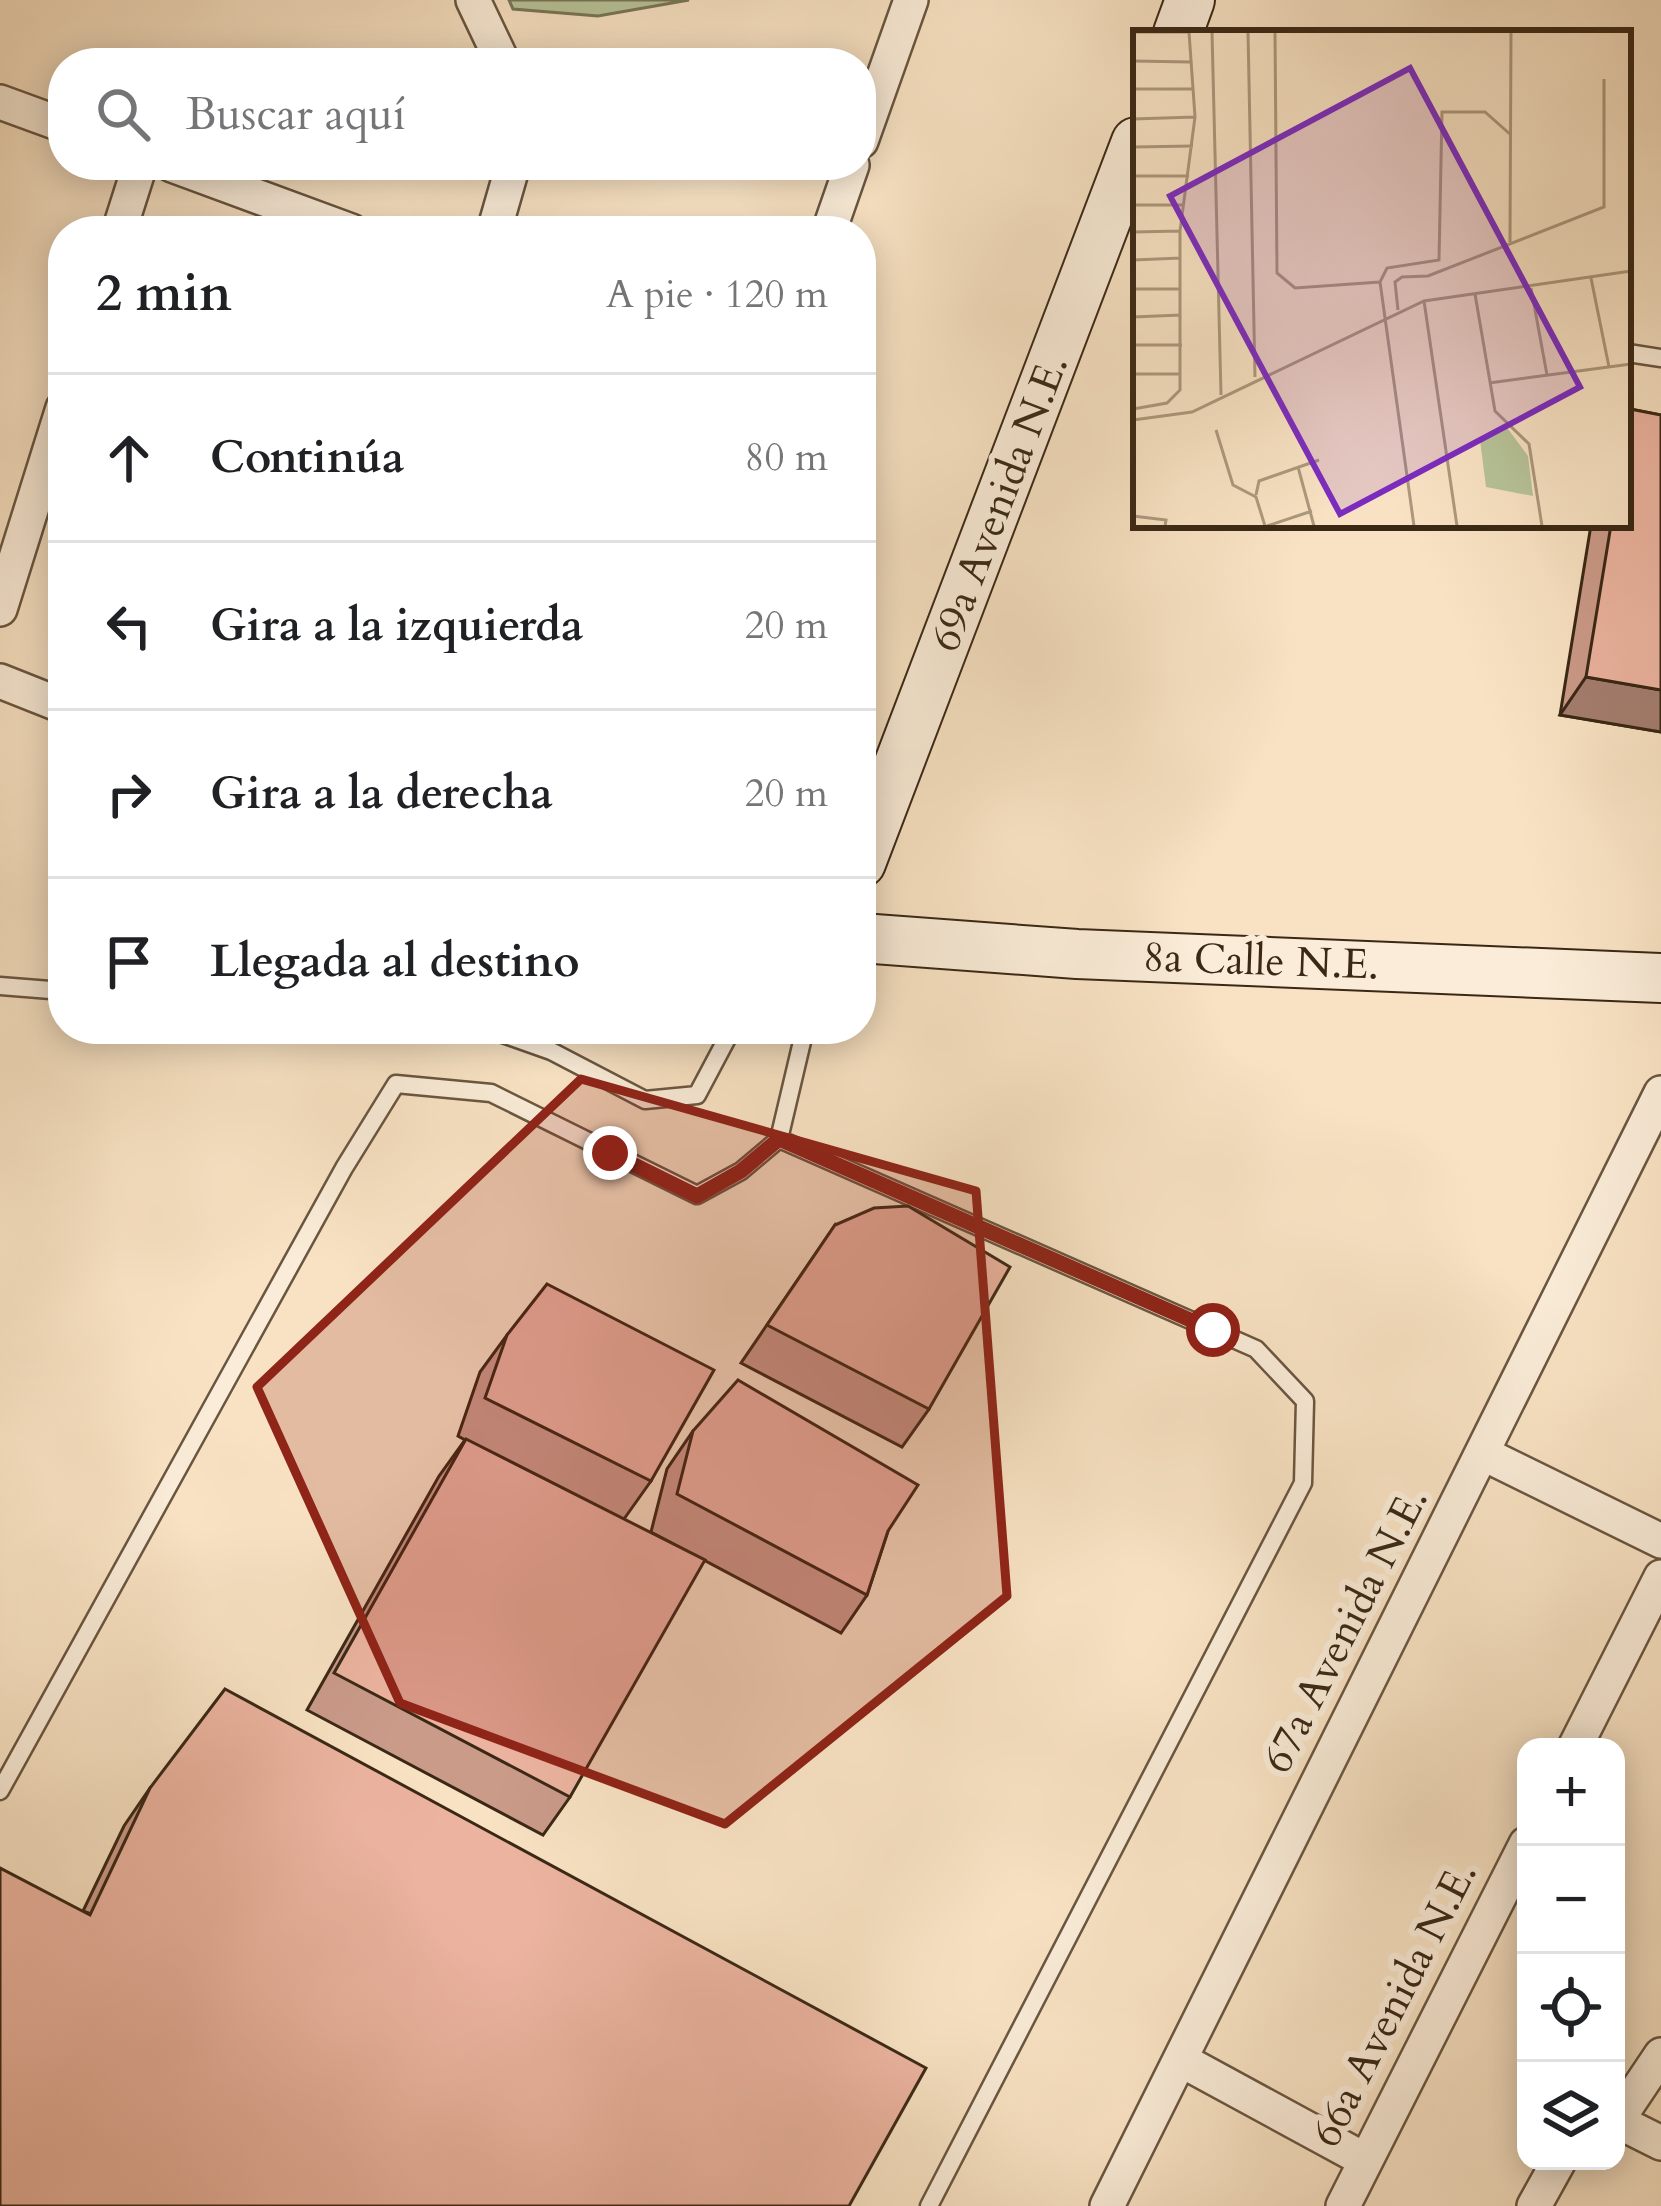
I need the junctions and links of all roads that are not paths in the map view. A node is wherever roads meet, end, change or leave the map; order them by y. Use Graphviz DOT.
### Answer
graph roads {
  1 [pos="472,0"];
  2 [pos="911,0"];
  3 [pos="1190,0"];
  4 [pos="1179,30"];
  5 [pos="496,48"];
  6 [pos="876,99"];
  7 [pos="0,102"];
  8 [pos="48,120"];
  9 [pos="1133,150"];
  10 [pos="135,180"];
  11 [pos="213,180"];
  12 [pos="509,180"];
  13 [pos="847,180"];
  14 [pos="123,216"];
  15 [pos="310,216"];
  16 [pos="498,216"];
  17 [pos="834,216"];
  18 [pos="1631,353"];
  19 [pos="1661,358"];
  20 [pos="48,456"];
  21 [pos="0,609"];
  22 [pos="0,681"];
  23 [pos="48,700"];
  24 [pos="876,824"];
  25 [pos="876,939"];
  26 [pos="1661,978"];
  27 [pos="0,986"];
  28 [pos="48,990"];
  29 [pos="531,1044"];
  30 [pos="725,1044"];
  31 [pos="801,1044"];
  32 [pos="1661,1093"];
  33 [pos="779,1139"];
  34 [pos="1484,1454"];
  35 [pos="1661,1541"];
  36 [pos="1661,1577"];
  37 [pos="1580,1738"];
  38 [pos="0,1791"];
  39 [pos="1525,1846"];
  40 [pos="1661,2055"];
  41 [pos="1180,2060"];
  42 [pos="1625,2109"];
  43 [pos="1625,2125"];
  44 [pos="1661,2144"];
  45 [pos="1365,2160"];
  46 [pos="1554,2170"];
  47 [pos="929,2206"];
  48 [pos="1107,2206"];
  49 [pos="1342,2206"];
  50 [pos="1534,2206"];
  1 -- 5 [label="street"];
  2 -- 6 [label="street"];
  3 -- 4 [label="street"];
  7 -- 8 [label="street"];
  9 -- 24 [label="street, 69a Avenida N.E."];
  10 -- 14 [label="street"];
  11 -- 15 [label="street"];
  12 -- 16 [label="street"];
  13 -- 17 [label="street"];
  18 -- 19 [label="lane"];
  20 -- 21 [label="street"];
  22 -- 23 [label="street"];
  25 -- 26 [label="street, 8a Calle N.E."];
  27 -- 28 [label="lane"];
  29 -- 30 [label="lane"];
  31 -- 33 [label="lane"];
  32 -- 34 [label="street, 67a Avenida N.E."];
  33 -- 38 [label="lane"];
  33 -- 47 [label="lane"];
  34 -- 35 [label="street"];
  34 -- 41 [label="street, 67a Avenida N.E."];
  36 -- 37 [label="street"];
  39 -- 45 [label="street, 66a Avenida N.E."];
  40 -- 42 [label="street"];
  41 -- 45 [label="street"];
  41 -- 48 [label="street, 67a Avenida N.E."];
  43 -- 44 [label="street"];
  45 -- 49 [label="street, 66a Avenida N.E."];
  46 -- 50 [label="street"];
}
